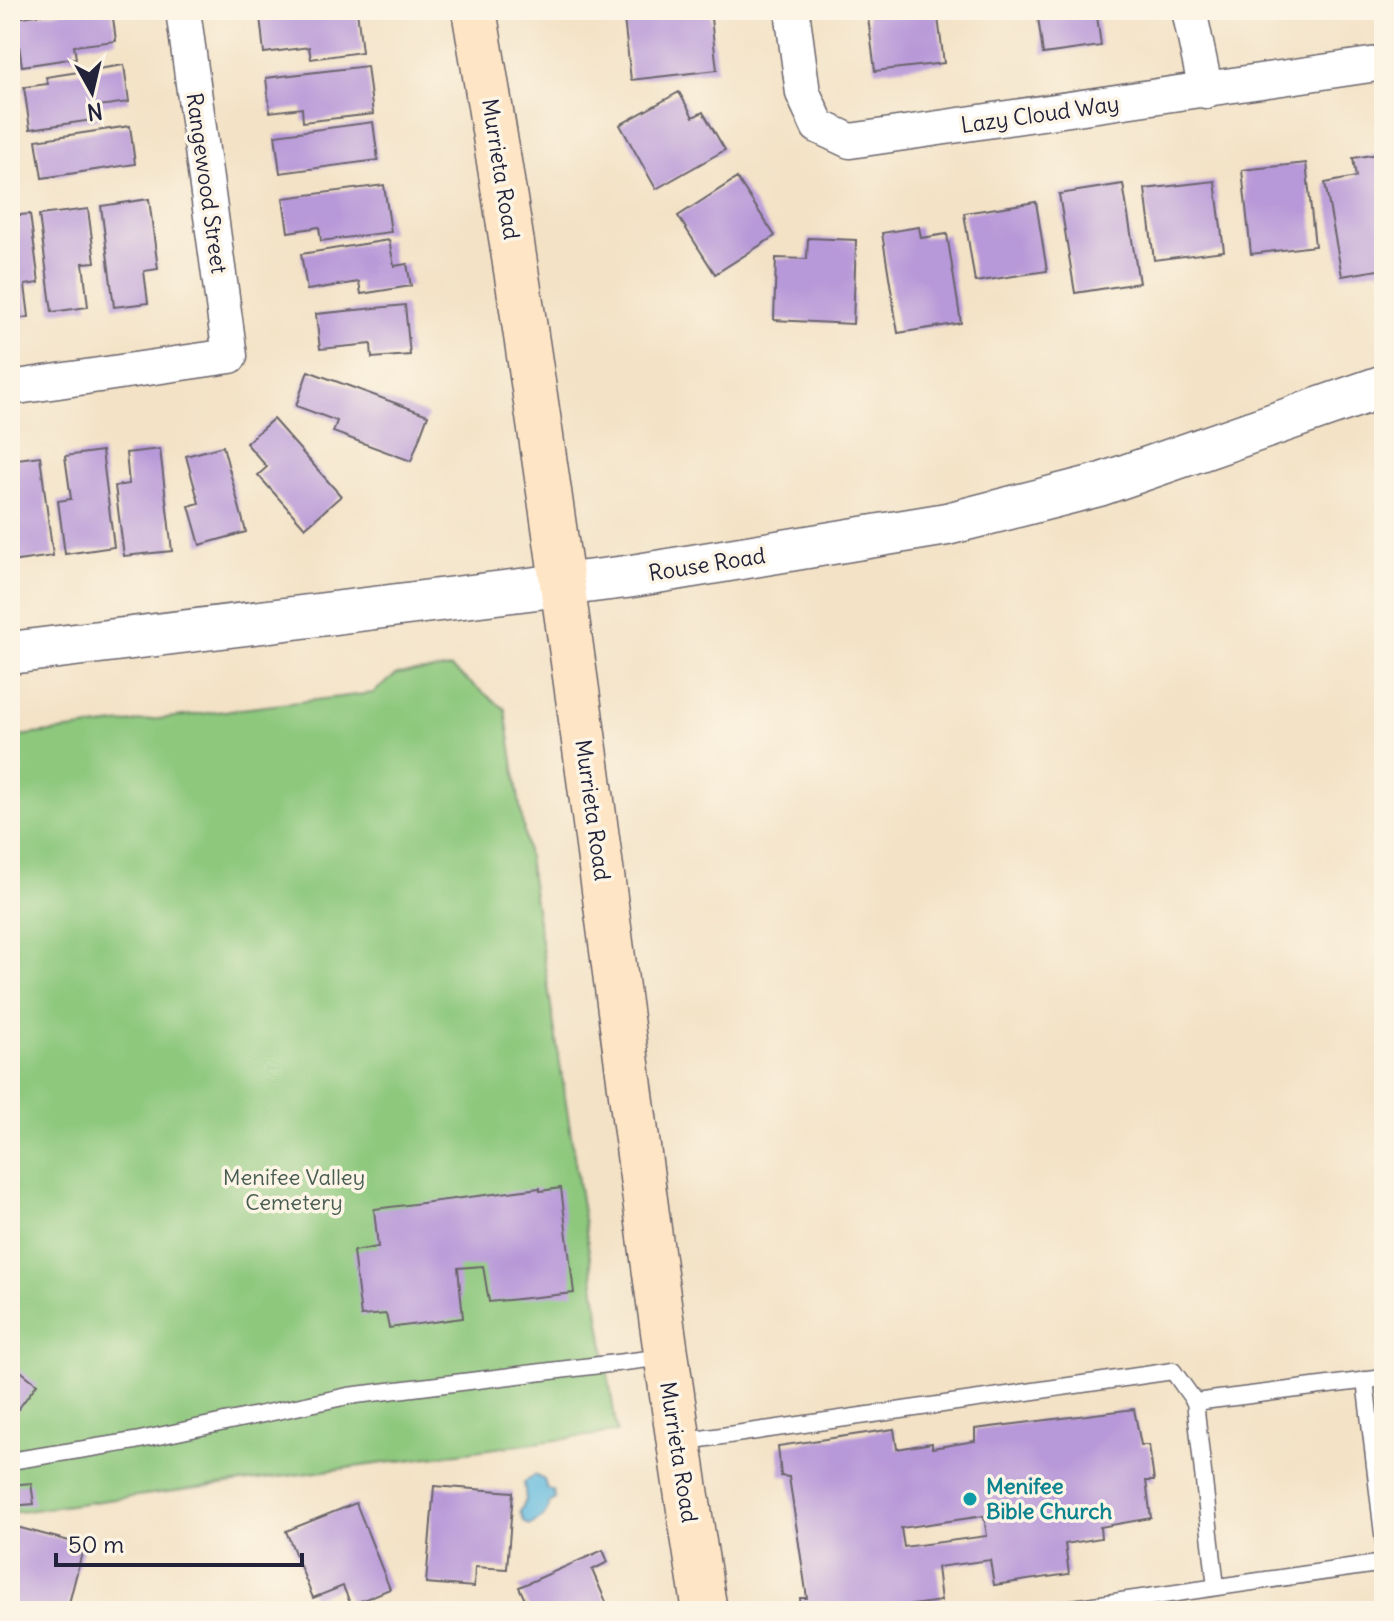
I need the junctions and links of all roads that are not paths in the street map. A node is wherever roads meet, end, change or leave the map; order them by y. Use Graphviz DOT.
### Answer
graph roads {
  1 [pos="183,10"];
  2 [pos="474,10"];
  3 [pos="792,10"];
  4 [pos="1189,10"];
  5 [pos="1384,63"];
  6 [pos="1206,91"];
  7 [pos="1384,386"];
  8 [pos="10,388"];
  9 [pos="562,585"];
  10 [pos="10,653"];
  11 [pos="665,1357"];
  12 [pos="1384,1378"];
  13 [pos="1365,1380"];
  14 [pos="1195,1402"];
  15 [pos="678,1443"];
  16 [pos="10,1461"];
  17 [pos="1384,1543"];
  18 [pos="1384,1563"];
  19 [pos="1216,1587"];
  20 [pos="705,1611"];
  21 [pos="1052,1611"];
  1 -- 8 [label="street, Rangewood Street"];
  2 -- 9 [label="main road, Murrieta Road"];
  3 -- 6 [label="street, Lazy Cloud Way"];
  4 -- 6 [label="street"];
  5 -- 6 [label="street, Lazy Cloud Way"];
  7 -- 9 [label="street, Rouse Road"];
  9 -- 10 [label="street, Rouse Road"];
  9 -- 11 [label="main road, Murrieta Road"];
  11 -- 15 [label="main road, Murrieta Road"];
  11 -- 16 [label="lane"];
  12 -- 13 [label="lane"];
  13 -- 14 [label="lane"];
  13 -- 17 [label="lane"];
  14 -- 15 [label="lane"];
  14 -- 19 [label="lane"];
  15 -- 20 [label="main road, Murrieta Road"];
  18 -- 19 [label="lane"];
  19 -- 21 [label="lane"];
}
